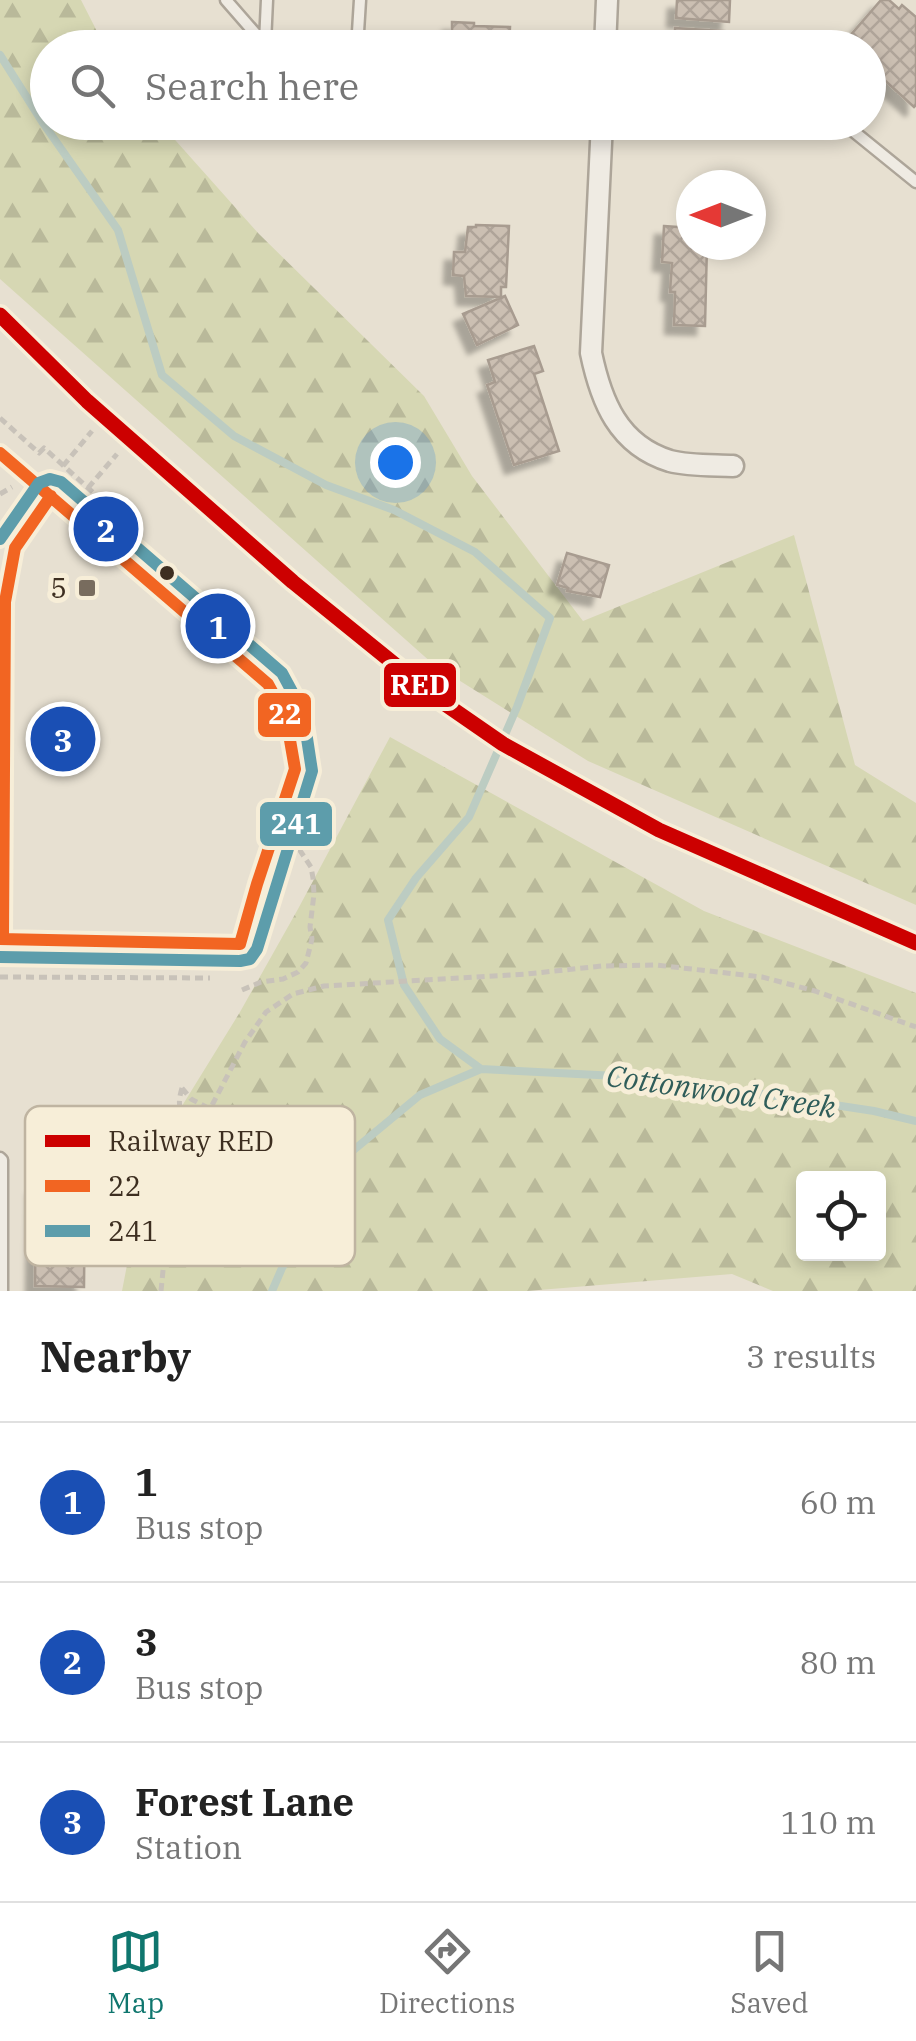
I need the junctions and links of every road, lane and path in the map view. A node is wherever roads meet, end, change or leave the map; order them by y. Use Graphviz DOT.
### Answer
graph roads {
  1 [pos="226,0"];
  2 [pos="266,0"];
  3 [pos="360,0"];
  4 [pos="607,0"];
  5 [pos="253,30"];
  6 [pos="267,30"];
  7 [pos="358,30"];
  8 [pos="606,30"];
  9 [pos="601,140"];
  10 [pos="864,140"];
  11 [pos="916,182"];
  12 [pos="0,418"];
  13 [pos="92,431"];
  14 [pos="0,452"];
  15 [pos="117,454"];
  16 [pos="64,466"];
  17 [pos="733,466"];
  18 [pos="88,488"];
  19 [pos="51,496"];
  20 [pos="249,641"];
  21 [pos="293,840"];
  22 [pos="2,939"];
  23 [pos="0,977"];
  24 [pos="210,978"];
  25 [pos="242,990"];
  26 [pos="916,1027"];
  27 [pos="179,1106"];
  28 [pos="205,1106"];
  29 [pos="212,1106"];
  30 [pos="0,1158"];
  31 [pos="163,1266"];
  32 [pos="2,1291"];
  33 [pos="161,1291"];
  1 -- 5 [label="lane"];
  2 -- 6 [label="lane"];
  3 -- 7 [label="lane"];
  4 -- 8 [label="street"];
  9 -- 17 [label="street"];
  10 -- 11 [label="lane"];
  12 -- 16 [label="path"];
  13 -- 16 [label="path"];
  14 -- 19 [label="lane"];
  15 -- 18 [label="path"];
  16 -- 18 [label="path"];
  18 -- 20 [label="path"];
  19 -- 22 [label="lane"];
  19 -- 22 [label="lane"];
  21 -- 25 [label="path"];
  23 -- 24 [label="path"];
  26 -- 29 [label="path"];
  27 -- 28 [label="path"];
  30 -- 32 [label="lane"];
  31 -- 33 [label="path"];
}
